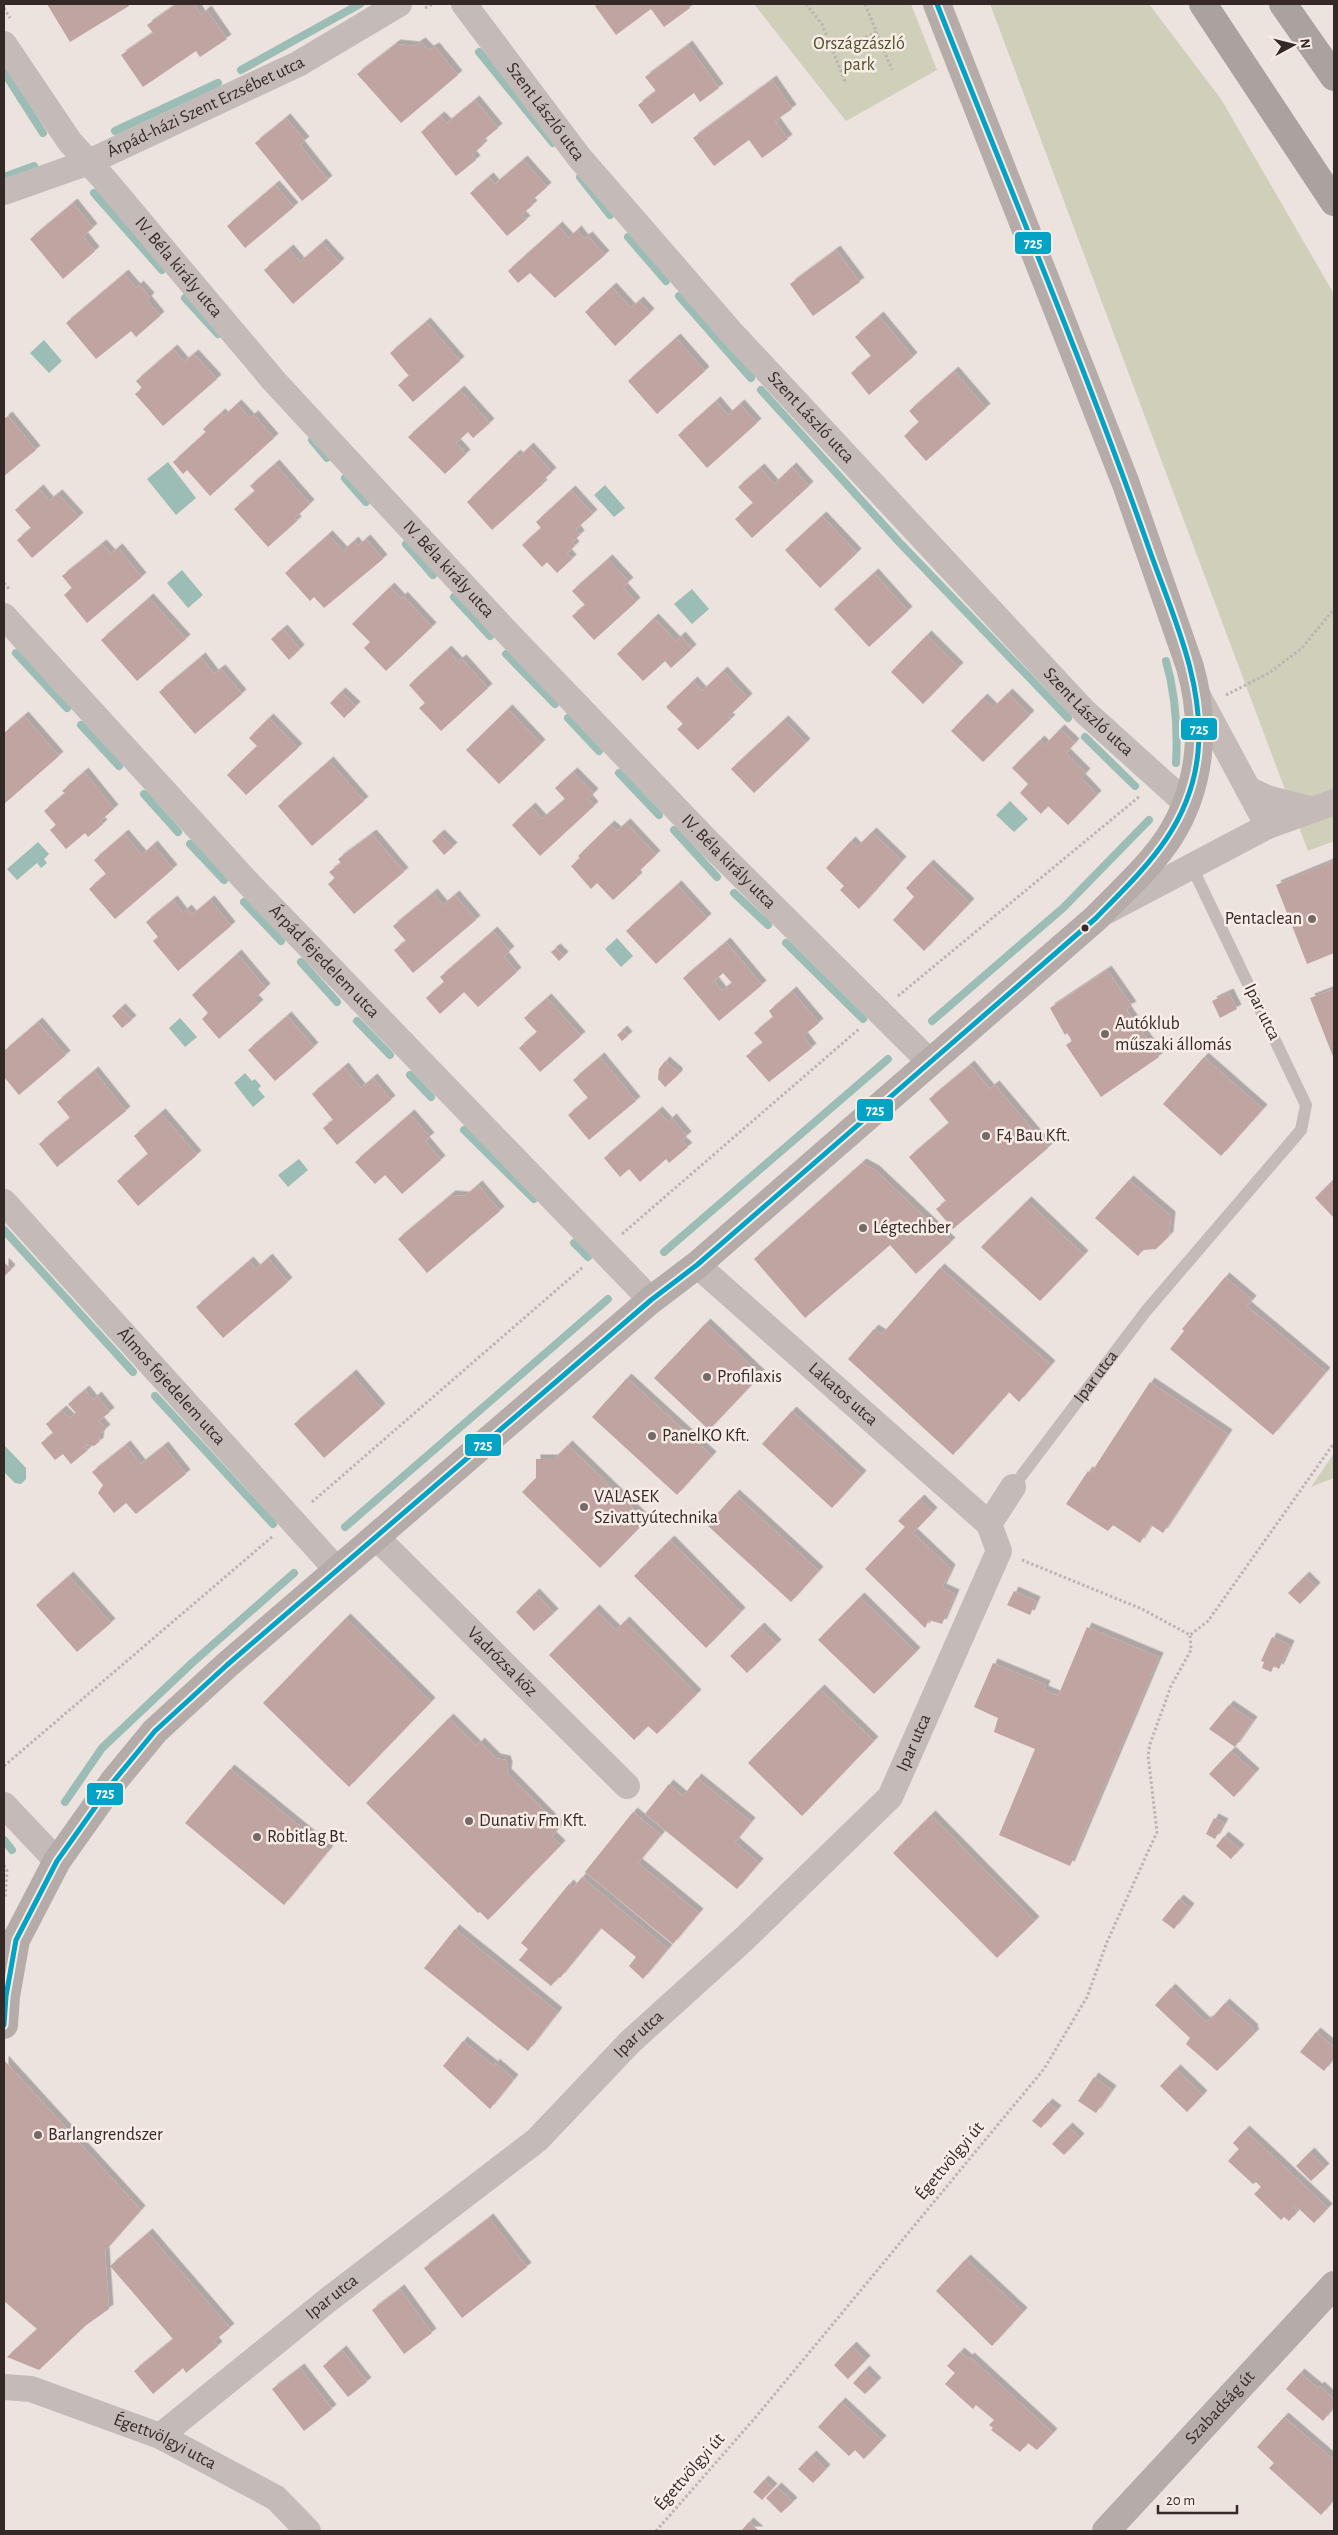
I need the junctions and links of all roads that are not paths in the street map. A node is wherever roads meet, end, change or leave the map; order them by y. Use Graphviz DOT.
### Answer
graph roads {
  1 [pos="399,4"];
  2 [pos="464,4"];
  3 [pos="937,4"];
  4 [pos="1204,4"];
  5 [pos="1283,4"];
  6 [pos="4,44"];
  7 [pos="1334,77"];
  8 [pos="89,162"];
  9 [pos="4,192"];
  10 [pos="1334,202"];
  11 [pos="4,616"];
  12 [pos="1201,701"];
  13 [pos="1248,789"];
  14 [pos="1187,804"];
  15 [pos="1324,806"];
  16 [pos="1268,826"];
  17 [pos="1192,867"];
  18 [pos="1096,918"];
  19 [pos="930,1062"];
  20 [pos="4,1202"];
  21 [pos="697,1265"];
  22 [pos="651,1300"];
  23 [pos="1013,1487"];
  24 [pos="989,1524"];
  25 [pos="377,1538"];
  26 [pos="337,1570"];
  27 [pos="627,1786"];
  28 [pos="4,1805"];
  29 [pos="57,1861"];
  30 [pos="4,2025"];
  31 [pos="1334,2284"];
  32 [pos="4,2387"];
  33 [pos="160,2436"];
  34 [pos="308,2531"];
  35 [pos="1106,2531"];
  1 -- 8 [label="street, Árpád-házi Szent Erzsébet utca"];
  2 -- 14 [label="street, Szent László utca"];
  3 -- 12 [label="street"];
  4 -- 10 [label="highway"];
  5 -- 7 [label="highway"];
  6 -- 8 [label="street, IV. Béla király utca"];
  8 -- 9 [label="street, Árpád-házi Szent Erzsébet utca"];
  8 -- 19 [label="street, IV. Béla király utca"];
  11 -- 22 [label="street, Árpád fejedelem utca"];
  12 -- 13 [label="street"];
  12 -- 14 [label="street"];
  13 -- 15 [label="street"];
  13 -- 16 [label="street"];
  14 -- 18 [label="street"];
  15 -- 16 [label="street"];
  16 -- 17 [label="street"];
  17 -- 18 [label="street"];
  17 -- 23 [label="lane, Ipar utca"];
  18 -- 19 [label="street"];
  19 -- 21 [label="street"];
  20 -- 26 [label="street, Álmos fejedelem utca"];
  21 -- 22 [label="street"];
  21 -- 24 [label="street, Lakatos utca"];
  22 -- 25 [label="street"];
  23 -- 24 [label="street, Ipar utca"];
  24 -- 33 [label="street, Ipar utca"];
  25 -- 26 [label="street"];
  25 -- 27 [label="street, Vadrózsa köz"];
  26 -- 29 [label="street"];
  28 -- 29 [label="street"];
  29 -- 30 [label="street"];
  31 -- 35 [label="street, Szabadság út"];
  32 -- 33 [label="street, Égettvölgyi utca"];
  33 -- 34 [label="street, Égettvölgyi utca"];
}
